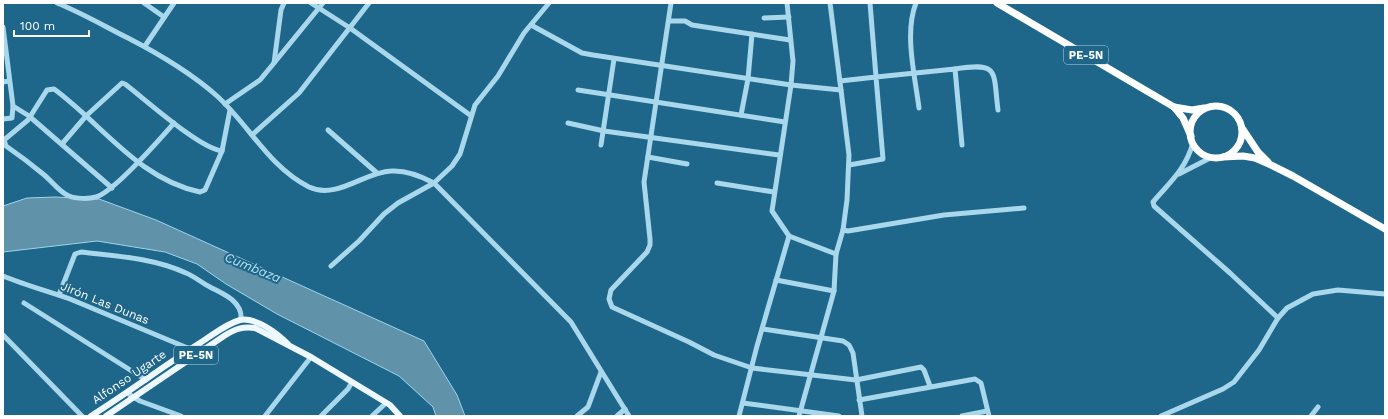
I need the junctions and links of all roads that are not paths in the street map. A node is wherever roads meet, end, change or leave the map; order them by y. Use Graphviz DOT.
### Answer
graph roads {
  1 [pos="57,3"];
  2 [pos="144,3"];
  3 [pos="174,3"];
  4 [pos="284,3"];
  5 [pos="311,3"];
  6 [pos="323,3"];
  7 [pos="369,3"];
  8 [pos="549,3"];
  9 [pos="671,3"];
  10 [pos="787,3"];
  11 [pos="830,3"];
  12 [pos="870,3"];
  13 [pos="916,3"];
  14 [pos="997,3"];
  15 [pos="319,8"];
  16 [pos="164,17"];
  17 [pos="789,17"];
  18 [pos="764,18"];
  19 [pos="669,21"];
  20 [pos="531,25"];
  21 [pos="3,27"];
  22 [pos="350,28"];
  23 [pos="752,34"];
  24 [pos="790,40"];
  25 [pos="4,45"];
  26 [pos="145,46"];
  27 [pos="614,59"];
  28 [pos="274,63"];
  29 [pos="663,65"];
  30 [pos="955,69"];
  31 [pos="915,73"];
  32 [pos="876,77"];
  33 [pos="748,79"];
  34 [pos="840,81"];
  35 [pos="3,82"];
  36 [pos="10,82"];
  37 [pos="791,85"];
  38 [pos="578,90"];
  39 [pos="841,90"];
  40 [pos="608,95"];
  41 [pos="657,101"];
  42 [pos="225,104"];
  43 [pos="13,106"];
  44 [pos="1174,107"];
  45 [pos="1208,107"];
  46 [pos="919,108"];
  47 [pos="230,110"];
  48 [pos="998,110"];
  49 [pos="470,115"];
  50 [pos="742,115"];
  51 [pos="29,116"];
  52 [pos="86,116"];
  53 [pos="3,119"];
  54 [pos="785,122"];
  55 [pos="174,123"];
  56 [pos="568,124"];
  57 [pos="1242,128"];
  58 [pos="328,130"];
  59 [pos="604,131"];
  60 [pos="252,135"];
  61 [pos="651,138"];
  62 [pos="1192,139"];
  63 [pos="62,144"];
  64 [pos="601,145"];
  65 [pos="962,145"];
  66 [pos="222,151"];
  67 [pos="779,155"];
  68 [pos="648,157"];
  69 [pos="1223,157"];
  70 [pos="1212,158"];
  71 [pos="137,162"];
  72 [pos="687,164"];
  73 [pos="1271,165"];
  74 [pos="849,166"];
  75 [pos="376,174"];
  76 [pos="1178,175"];
  77 [pos="434,183"];
  78 [pos="717,183"];
  79 [pos="112,188"];
  80 [pos="774,192"];
  81 [pos="1024,208"];
  82 [pos="843,230"];
  83 [pos="1385,230"];
  84 [pos="790,236"];
  85 [pos="836,254"];
  86 [pos="331,266"];
  87 [pos="3,276"];
  88 [pos="776,280"];
  89 [pos="834,291"];
  90 [pos="1385,294"];
  91 [pos="59,295"];
  92 [pos="24,303"];
  93 [pos="1278,318"];
  94 [pos="241,320"];
  95 [pos="763,329"];
  96 [pos="3,335"];
  97 [pos="822,338"];
  98 [pos="291,348"];
  99 [pos="190,349"];
  100 [pos="196,354"];
  101 [pos="311,357"];
  102 [pos="752,368"];
  103 [pos="601,372"];
  104 [pos="812,374"];
  105 [pos="146,380"];
  106 [pos="856,380"];
  107 [pos="352,382"];
  108 [pos="930,386"];
  109 [pos="127,393"];
  110 [pos="133,397"];
  111 [pos="859,400"];
  112 [pos="386,403"];
  113 [pos="743,403"];
  114 [pos="1318,407"];
  115 [pos="625,409"];
  116 [pos="801,410"];
  117 [pos="988,413"];
  118 [pos="82,416"];
  119 [pos="91,416"];
  120 [pos="106,416"];
  121 [pos="181,416"];
  122 [pos="265,416"];
  123 [pos="321,416"];
  124 [pos="372,416"];
  125 [pos="400,416"];
  126 [pos="577,416"];
  127 [pos="617,416"];
  128 [pos="629,416"];
  129 [pos="739,416"];
  130 [pos="799,416"];
  131 [pos="839,416"];
  132 [pos="862,416"];
  133 [pos="962,416"];
  134 [pos="1161,416"];
  135 [pos="1311,416"];
  1 -- 26 [label="street"];
  2 -- 16 [label="street"];
  3 -- 16 [label="street"];
  4 -- 28 [label="street"];
  5 -- 15 [label="street"];
  6 -- 15 [label="street"];
  7 -- 22 [label="street"];
  8 -- 20 [label="street"];
  9 -- 19 [label="street"];
  10 -- 17 [label="street"];
  11 -- 34 [label="street"];
  12 -- 32 [label="street"];
  13 -- 31 [label="street"];
  14 -- 44 [label="highway, PE-5N"];
  15 -- 22 [label="street"];
  15 -- 28 [label="street"];
  16 -- 26 [label="street"];
  17 -- 18 [label="street"];
  17 -- 24 [label="street"];
  19 -- 23 [label="street"];
  19 -- 29 [label="street"];
  20 -- 27 [label="street"];
  20 -- 49 [label="street"];
  21 -- 25 [label="street"];
  22 -- 49 [label="street"];
  22 -- 60 [label="street"];
  23 -- 24 [label="street"];
  23 -- 33 [label="street"];
  24 -- 37 [label="street"];
  25 -- 36 [label="street"];
  26 -- 42 [label="street"];
  27 -- 29 [label="street"];
  27 -- 40 [label="street"];
  28 -- 42 [label="street"];
  29 -- 33 [label="street"];
  29 -- 41 [label="street"];
  30 -- 31 [label="street"];
  30 -- 48 [label="street"];
  30 -- 65 [label="street"];
  31 -- 32 [label="street"];
  31 -- 46 [label="street"];
  32 -- 34 [label="street"];
  32 -- 74 [label="street"];
  33 -- 37 [label="street"];
  33 -- 50 [label="street"];
  34 -- 39 [label="street"];
  35 -- 36 [label="street"];
  36 -- 43 [label="street"];
  37 -- 39 [label="street"];
  37 -- 54 [label="street"];
  38 -- 40 [label="street"];
  39 -- 74 [label="street"];
  40 -- 41 [label="street"];
  40 -- 59 [label="street"];
  41 -- 50 [label="street"];
  41 -- 61 [label="street"];
  42 -- 47 [label="street"];
  43 -- 51 [label="street"];
  43 -- 53 [label="street"];
  44 -- 45 [label="highway, PE-5N"];
  44 -- 62 [label="highway, PE-5N"];
  45 -- 57 [label="highway"];
  45 -- 62 [label="highway"];
  47 -- 60 [label="street"];
  47 -- 66 [label="street"];
  49 -- 77 [label="street"];
  50 -- 54 [label="street"];
  51 -- 52 [label="street"];
  51 -- 63 [label="street"];
  51 -- 79 [label="street"];
  52 -- 55 [label="street"];
  52 -- 63 [label="street"];
  52 -- 71 [label="street"];
  54 -- 67 [label="street"];
  55 -- 66 [label="street"];
  55 -- 71 [label="street"];
  56 -- 59 [label="street"];
  57 -- 69 [label="highway"];
  57 -- 73 [label="highway"];
  58 -- 75 [label="street"];
  59 -- 61 [label="street"];
  59 -- 64 [label="street"];
  60 -- 75 [label="street"];
  61 -- 67 [label="street"];
  61 -- 68 [label="street"];
  62 -- 70 [label="highway"];
  62 -- 76 [label="street"];
  63 -- 79 [label="street"];
  66 -- 71 [label="street"];
  67 -- 80 [label="street"];
  68 -- 72 [label="street"];
  68 -- 102 [label="street"];
  69 -- 70 [label="highway"];
  69 -- 73 [label="highway"];
  70 -- 76 [label="street"];
  71 -- 79 [label="street"];
  73 -- 83 [label="highway"];
  74 -- 82 [label="street"];
  75 -- 77 [label="street"];
  76 -- 93 [label="street"];
  77 -- 86 [label="street"];
  77 -- 103 [label="street"];
  78 -- 80 [label="street"];
  80 -- 84 [label="street"];
  81 -- 82 [label="street"];
  82 -- 85 [label="street"];
  84 -- 85 [label="street"];
  84 -- 88 [label="street"];
  85 -- 89 [label="street"];
  87 -- 91 [label="street, Jirón Las Dunas"];
  88 -- 89 [label="street"];
  88 -- 95 [label="street"];
  89 -- 97 [label="street"];
  90 -- 93 [label="street"];
  91 -- 94 [label="street"];
  91 -- 99 [label="street, Jirón Las Dunas"];
  92 -- 105 [label="street"];
  93 -- 134 [label="street"];
  94 -- 98 [label="main road, PE-5N"];
  94 -- 99 [label="main road, Alfonso Ugarte / PE-5N"];
  95 -- 97 [label="street"];
  95 -- 102 [label="street"];
  96 -- 118 [label="street"];
  97 -- 104 [label="street"];
  97 -- 106 [label="street"];
  98 -- 100 [label="main road, PE-5N"];
  98 -- 101 [label="main road, PE-5N"];
  99 -- 100 [label="street, Jirón Las Dunas"];
  99 -- 105 [label="main road, Alfonso Ugarte / PE-5N"];
  100 -- 110 [label="main road, PE-5N"];
  101 -- 107 [label="main road, PE-5N"];
  101 -- 122 [label="street"];
  102 -- 104 [label="street"];
  102 -- 113 [label="street"];
  103 -- 115 [label="street"];
  103 -- 126 [label="street"];
  104 -- 106 [label="street"];
  104 -- 116 [label="street"];
  105 -- 109 [label="main road, Alfonso Ugarte / PE-5N"];
  106 -- 108 [label="street"];
  106 -- 111 [label="street"];
  107 -- 112 [label="main road, PE-5N"];
  107 -- 123 [label="street"];
  108 -- 111 [label="street"];
  108 -- 117 [label="street"];
  109 -- 110 [label="street"];
  109 -- 119 [label="main road, Alfonso Ugarte / PE-5N"];
  110 -- 120 [label="main road, PE-5N"];
  110 -- 121 [label="street"];
  111 -- 132 [label="street"];
  112 -- 124 [label="street"];
  112 -- 125 [label="main road, PE-5N"];
  113 -- 116 [label="street"];
  113 -- 129 [label="street"];
  114 -- 135 [label="street"];
  115 -- 127 [label="street"];
  115 -- 128 [label="street"];
  116 -- 130 [label="street"];
  116 -- 131 [label="street"];
  117 -- 133 [label="street"];
}
